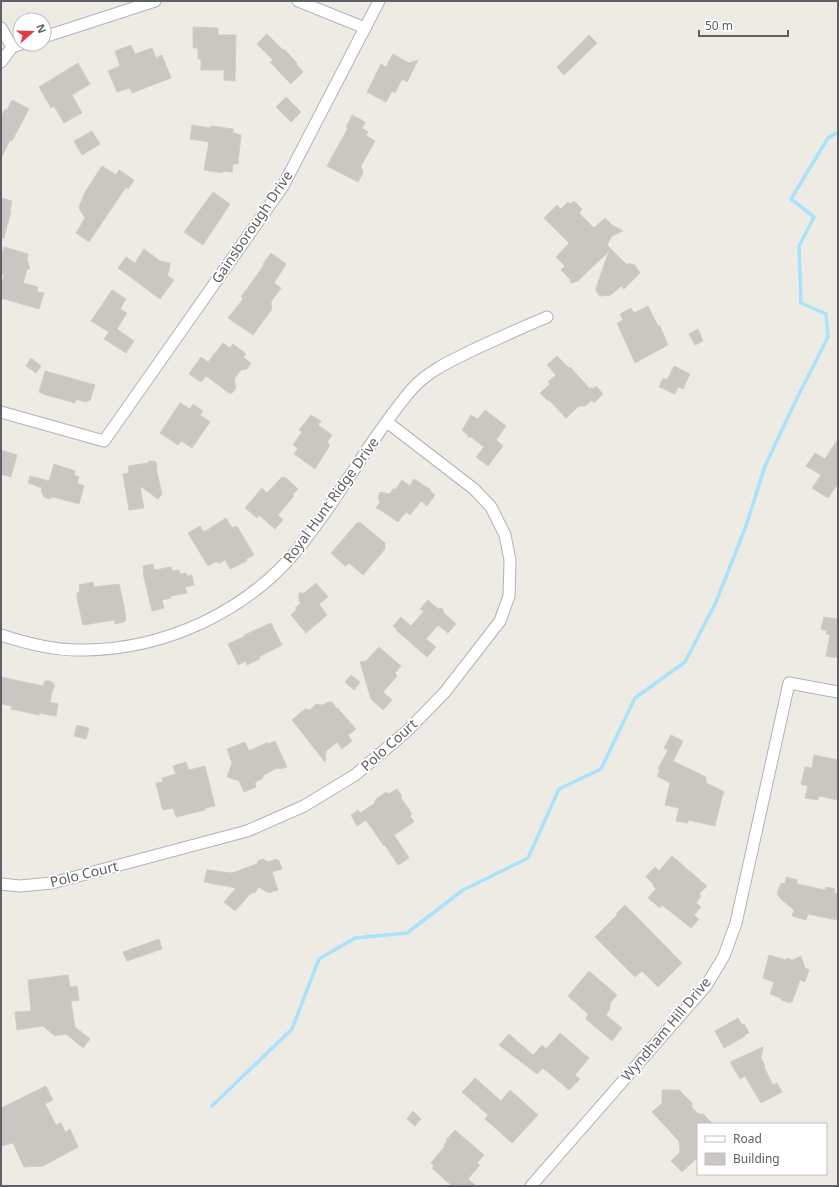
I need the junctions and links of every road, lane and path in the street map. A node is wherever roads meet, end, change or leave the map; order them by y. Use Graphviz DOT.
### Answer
graph roads {
  1 [pos="155,1"];
  2 [pos="298,1"];
  3 [pos="379,1"];
  4 [pos="1,28"];
  5 [pos="365,28"];
  6 [pos="52,34"];
  7 [pos="12,40"];
  8 [pos="12,50"];
  9 [pos="1,62"];
  10 [pos="547,317"];
  11 [pos="1,412"];
  12 [pos="387,422"];
  13 [pos="1,635"];
  14 [pos="838,692"];
  15 [pos="1,884"];
  16 [pos="531,1186"];
  1 -- 6 [label="street"];
  2 -- 5 [label="street"];
  3 -- 5 [label="street, Gainsborough Drive"];
  4 -- 7 [label="street"];
  5 -- 11 [label="street, Gainsborough Drive"];
  8 -- 9 [label="street"];
  10 -- 12 [label="street, Royal Hunt Ridge Drive"];
  12 -- 13 [label="street, Royal Hunt Ridge Drive"];
  12 -- 15 [label="street, Polo Court"];
  14 -- 16 [label="street, Wyndham Hill Drive"];
}
